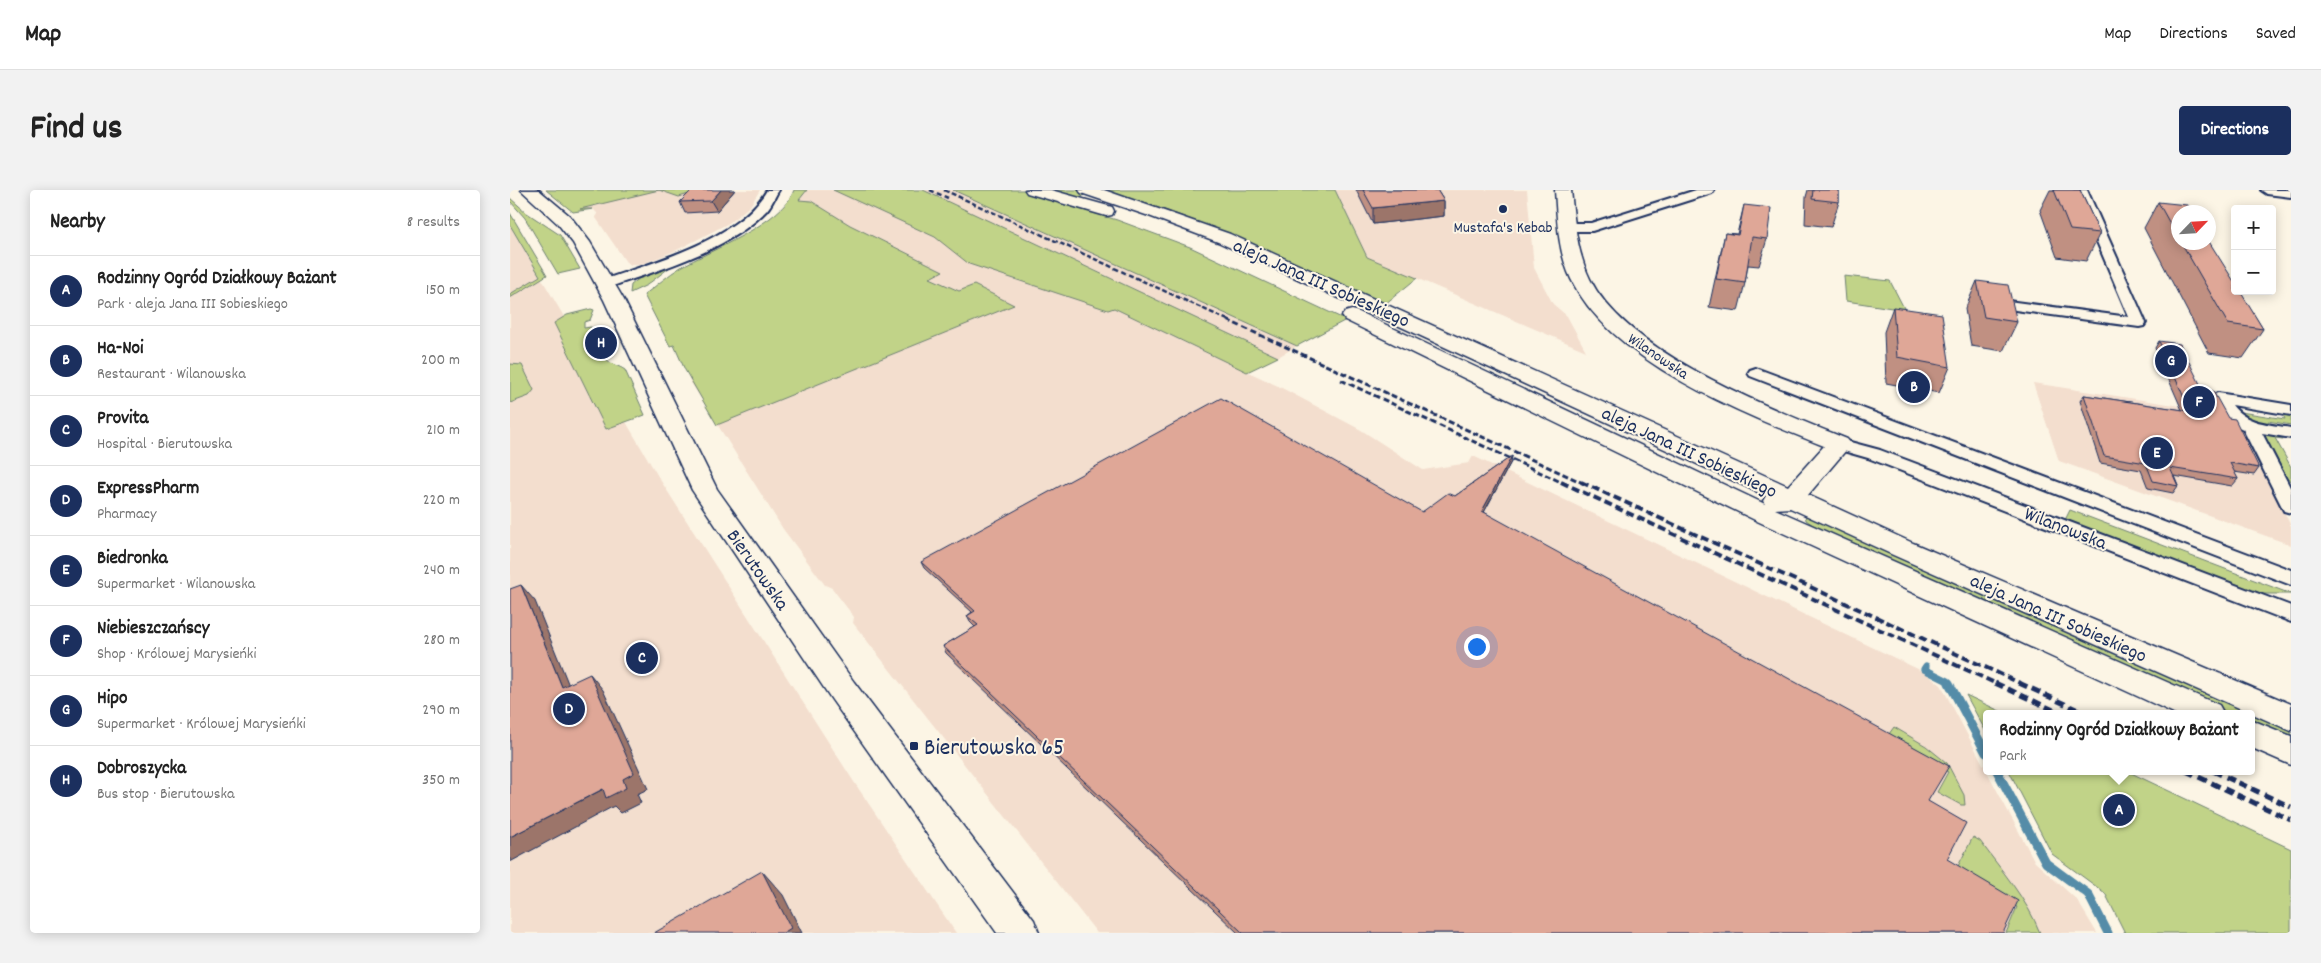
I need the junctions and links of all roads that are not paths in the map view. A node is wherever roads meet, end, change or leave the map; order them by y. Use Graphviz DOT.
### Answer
graph roads {
  1 [pos="529,190"];
  2 [pos="773,190"];
  3 [pos="1033,190"];
  4 [pos="1563,190"];
  5 [pos="1708,190"];
  6 [pos="2081,190"];
  7 [pos="2267,190"];
  8 [pos="2291,193"];
  9 [pos="1084,194"];
  10 [pos="1568,228"];
  11 [pos="605,284"];
  12 [pos="2008,305"];
  13 [pos="1756,373"];
  14 [pos="2291,410"];
  15 [pos="2250,426"];
  16 [pos="2291,433"];
  17 [pos="1839,444"];
  18 [pos="1702,483"];
  19 [pos="1792,498"];
  20 [pos="2291,507"];
  21 [pos="2291,578"];
  22 [pos="2291,614"];
  23 [pos="2199,710"];
  24 [pos="2291,718"];
  25 [pos="2255,734"];
  26 [pos="2291,751"];
  27 [pos="1020,933"];
  1 -- 11 [label="main road, Bierutowska"];
  2 -- 11 [label="street"];
  3 -- 9 [label="main road, aleja Jana III Sobieskiego"];
  4 -- 10 [label="main road, Wilanowska"];
  5 -- 10 [label="street"];
  6 -- 12 [label="street"];
  7 -- 8 [label="street"];
  9 -- 18 [label="main road, aleja Jana III Sobieskiego"];
  9 -- 19 [label="main road, aleja Jana III Sobieskiego"];
  10 -- 17 [label="main road, Wilanowska"];
  11 -- 27 [label="main road, Bierutowska"];
  13 -- 21 [label="street"];
  14 -- 15 [label="street"];
  15 -- 16 [label="street"];
  15 -- 20 [label="street"];
  17 -- 19 [label="main road"];
  17 -- 22 [label="street, Wilanowska"];
  18 -- 19 [label="main road"];
  18 -- 23 [label="main road, aleja Jana III Sobieskiego"];
  19 -- 24 [label="main road, aleja Jana III Sobieskiego"];
  25 -- 26 [label="main road"];
}
